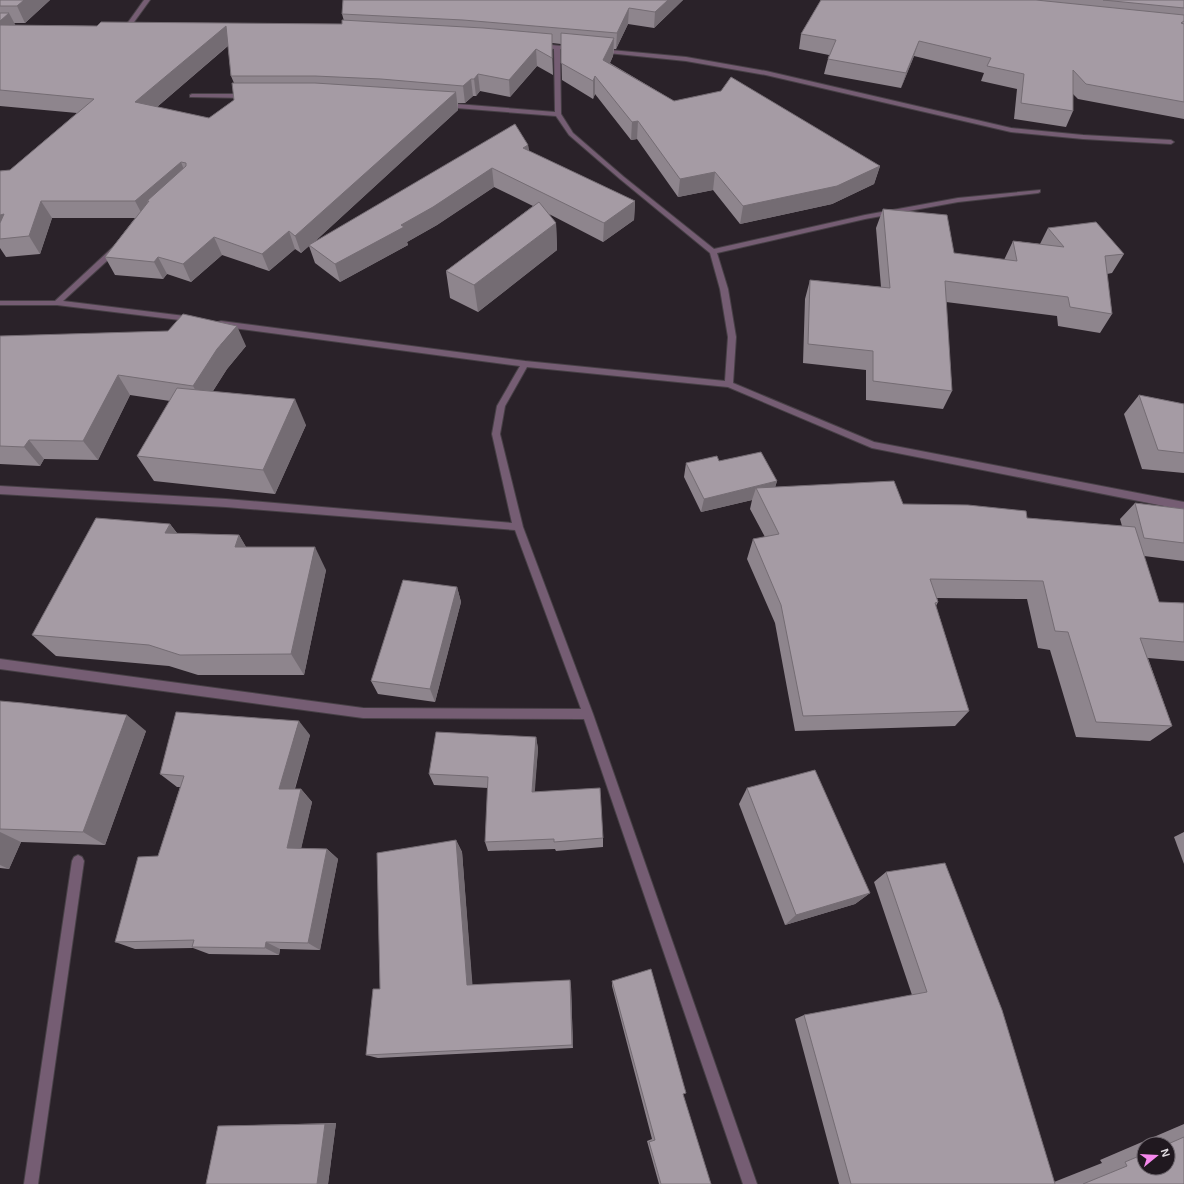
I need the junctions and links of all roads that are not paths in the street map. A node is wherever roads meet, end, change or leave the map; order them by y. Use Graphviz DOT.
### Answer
graph roads {
  1 [pos="147,0"];
  2 [pos="119,28"];
  3 [pos="127,28"];
  4 [pos="134,28"];
  5 [pos="534,46"];
  6 [pos="557,48"];
  7 [pos="580,50"];
  8 [pos="595,51"];
  9 [pos="192,96"];
  10 [pos="252,96"];
  11 [pos="438,105"];
  12 [pos="558,114"];
  13 [pos="1171,142"];
  14 [pos="1038,191"];
  15 [pos="120,245"];
  16 [pos="713,252"];
  17 [pos="0,303"];
  18 [pos="57,304"];
  19 [pos="525,364"];
  20 [pos="729,384"];
  21 [pos="0,490"];
  22 [pos="1184,506"];
  23 [pos="518,527"];
  24 [pos="0,664"];
  25 [pos="588,714"];
  26 [pos="78,861"];
  27 [pos="31,1184"];
  28 [pos="750,1184"];
  1 -- 3 [label="street"];
  2 -- 3 [label="street"];
  3 -- 4 [label="street"];
  5 -- 6 [label="street"];
  6 -- 7 [label="street"];
  6 -- 12 [label="street"];
  8 -- 13 [label="street"];
  9 -- 10 [label="street"];
  11 -- 12 [label="street"];
  12 -- 16 [label="street"];
  14 -- 16 [label="street"];
  15 -- 18 [label="street"];
  16 -- 20 [label="street"];
  17 -- 18 [label="street"];
  18 -- 19 [label="street"];
  19 -- 20 [label="street"];
  19 -- 23 [label="street"];
  20 -- 22 [label="street"];
  21 -- 23 [label="street"];
  23 -- 25 [label="street"];
  24 -- 25 [label="street"];
  25 -- 28 [label="street"];
  26 -- 27 [label="street"];
}
